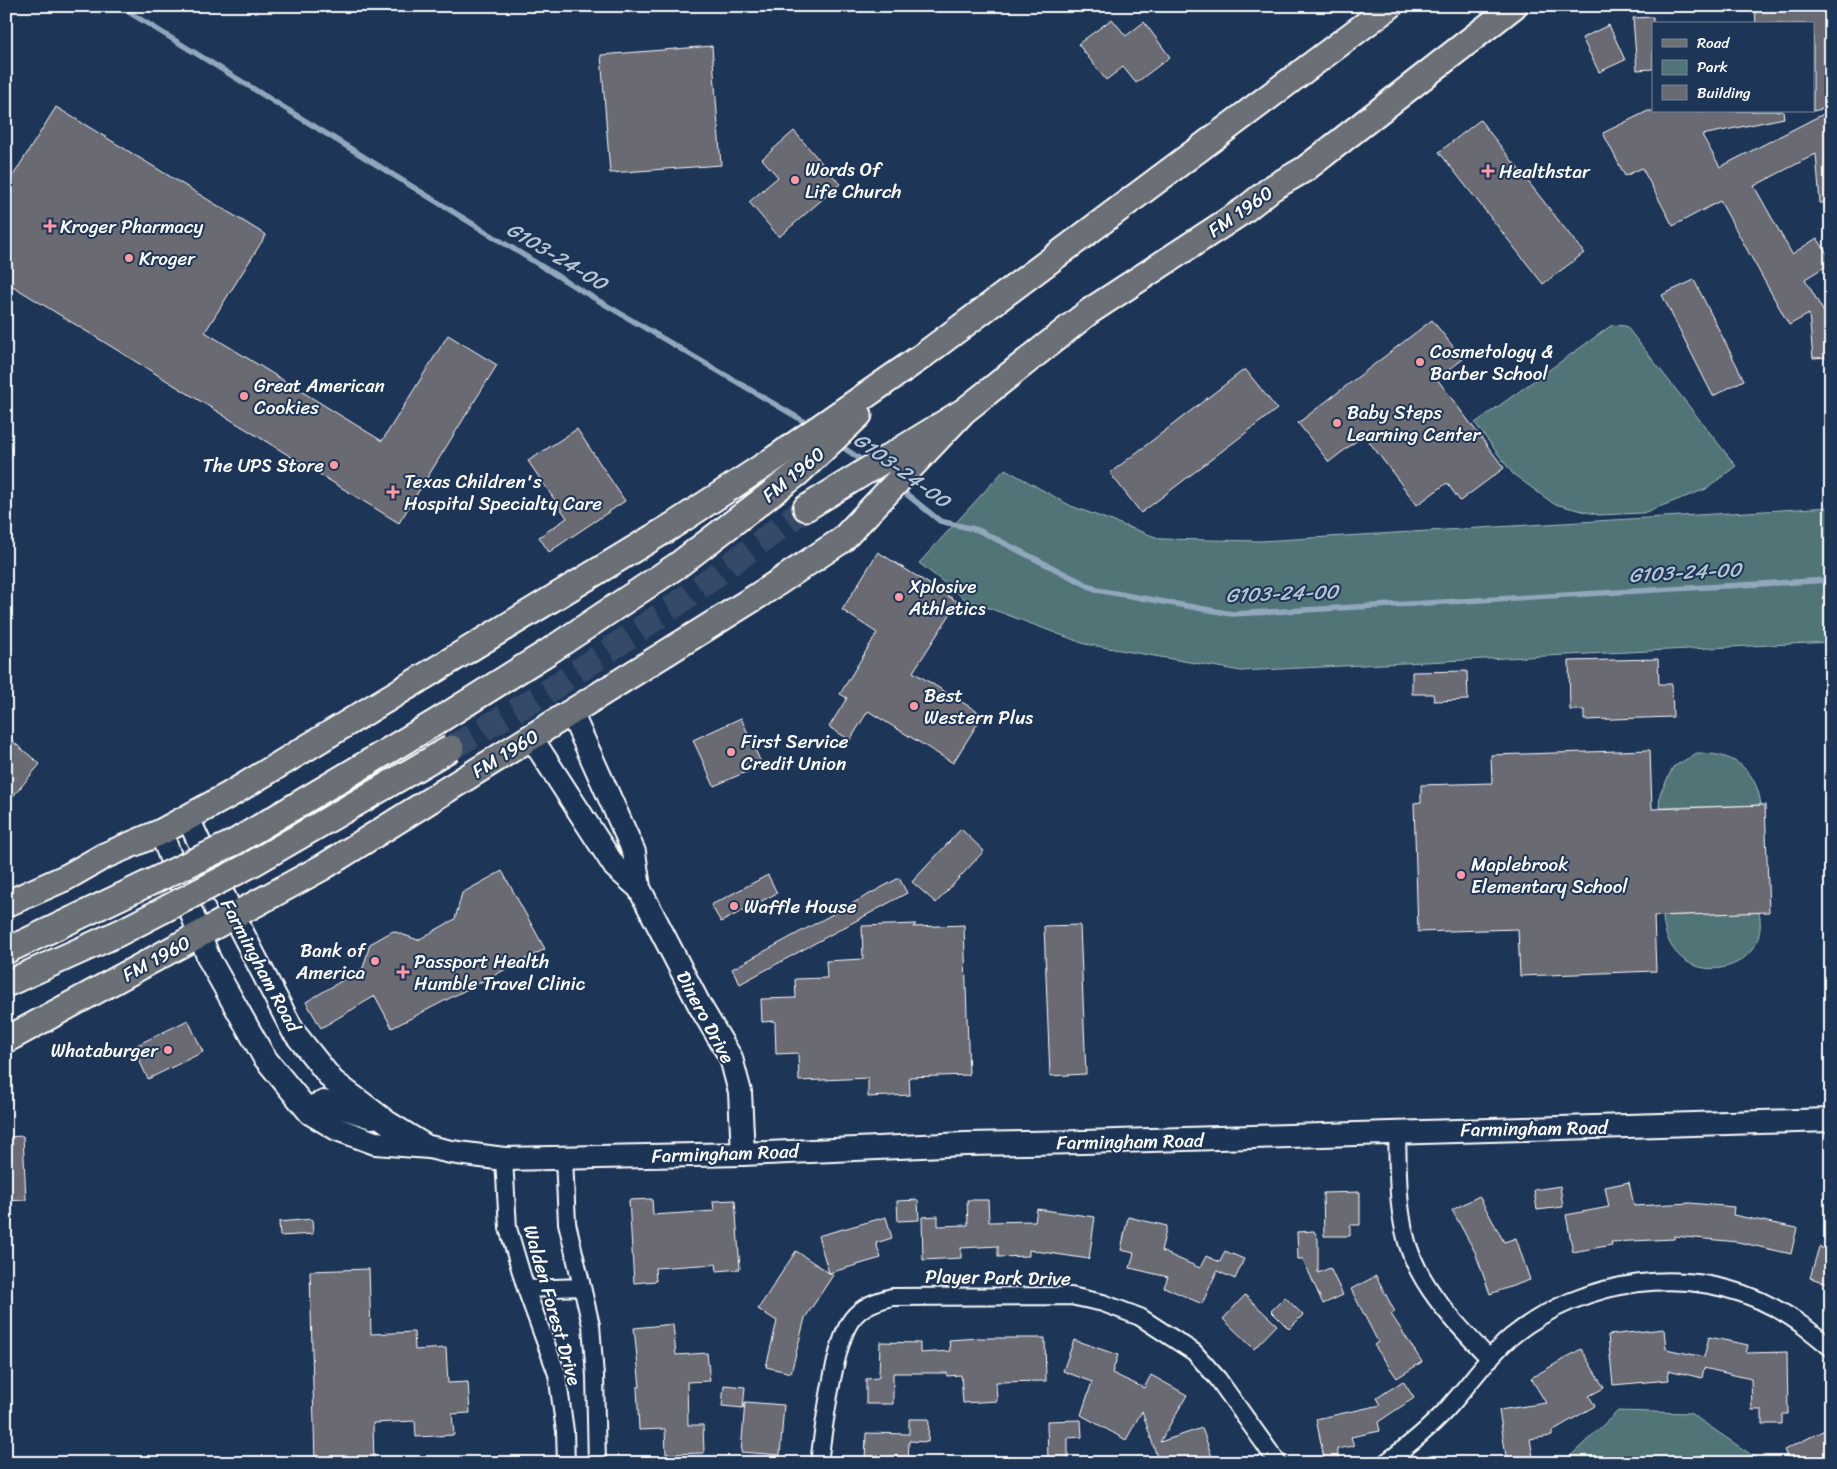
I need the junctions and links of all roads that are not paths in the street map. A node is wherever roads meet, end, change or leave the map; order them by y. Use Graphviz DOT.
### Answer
graph roads {
  1 [pos="1390,6"];
  2 [pos="1514,6"];
  3 [pos="931,350"];
  4 [pos="973,404"];
  5 [pos="806,508"];
  6 [pos="571,712"];
  7 [pos="531,737"];
  8 [pos="451,748"];
  9 [pos="188,818"];
  10 [pos="161,832"];
  11 [pos="639,888"];
  12 [pos="6,904"];
  13 [pos="234,916"];
  14 [pos="198,935"];
  15 [pos="6,951"];
  16 [pos="6,984"];
  17 [pos="6,1040"];
  18 [pos="307,1109"];
  19 [pos="1831,1120"];
  20 [pos="387,1122"];
  21 [pos="1397,1131"];
  22 [pos="429,1147"];
  23 [pos="743,1154"];
  24 [pos="504,1158"];
  25 [pos="564,1158"];
  26 [pos="582,1287"];
  27 [pos="526,1289"];
  28 [pos="1831,1348"];
  29 [pos="1490,1359"];
  30 [pos="566,1463"];
  31 [pos="597,1463"];
  32 [pos="819,1463"];
  33 [pos="1278,1463"];
  34 [pos="1385,1463"];
  1 -- 3 [label="main road, FM 1960 / FM 1960"];
  2 -- 4 [label="main road, FM 1960 / FM 1960"];
  3 -- 9 [label="main road, FM 1960 / FM 1960"];
  3 -- 15 [label="main road, FM 1960, bridge"];
  4 -- 5 [label="main road, FM 1960"];
  4 -- 6 [label="main road, FM 1960 / FM 1960"];
  6 -- 7 [label="main road, FM 1960 / FM 1960"];
  6 -- 11 [label="street, Dinero Drive"];
  7 -- 11 [label="street, Dinero Drive"];
  7 -- 13 [label="main road, FM 1960 / FM 1960"];
  8 -- 16 [label="main road, FM 1960, bridge"];
  9 -- 10 [label="main road, FM 1960 / FM 1960"];
  9 -- 13 [label="street, Farmingham Road"];
  10 -- 12 [label="main road, FM 1960 / FM 1960"];
  10 -- 14 [label="street, Farmingham Road"];
  11 -- 23 [label="street, Dinero Drive"];
  13 -- 14 [label="main road, FM 1960 / FM 1960"];
  13 -- 20 [label="street, Farmingham Road"];
  14 -- 17 [label="main road, FM 1960 / FM 1960"];
  14 -- 18 [label="street, Farmingham Road"];
  18 -- 20 [label="street"];
  18 -- 22 [label="street, Farmingham Road"];
  19 -- 21 [label="street, Farmingham Road"];
  20 -- 22 [label="street, Farmingham Road"];
  21 -- 23 [label="street, Farmingham Road"];
  21 -- 29 [label="street"];
  22 -- 24 [label="street, Farmingham Road"];
  23 -- 25 [label="street, Farmingham Road"];
  24 -- 25 [label="street, Farmingham Road"];
  24 -- 27 [label="street, Walden Forest Drive"];
  25 -- 26 [label="street, Walden Forest Drive"];
  26 -- 27 [label="street"];
  26 -- 31 [label="street, Walden Forest Drive"];
  27 -- 30 [label="street, Walden Forest Drive"];
  28 -- 29 [label="street"];
  29 -- 34 [label="street"];
  32 -- 33 [label="street, Player Park Drive"];
}
